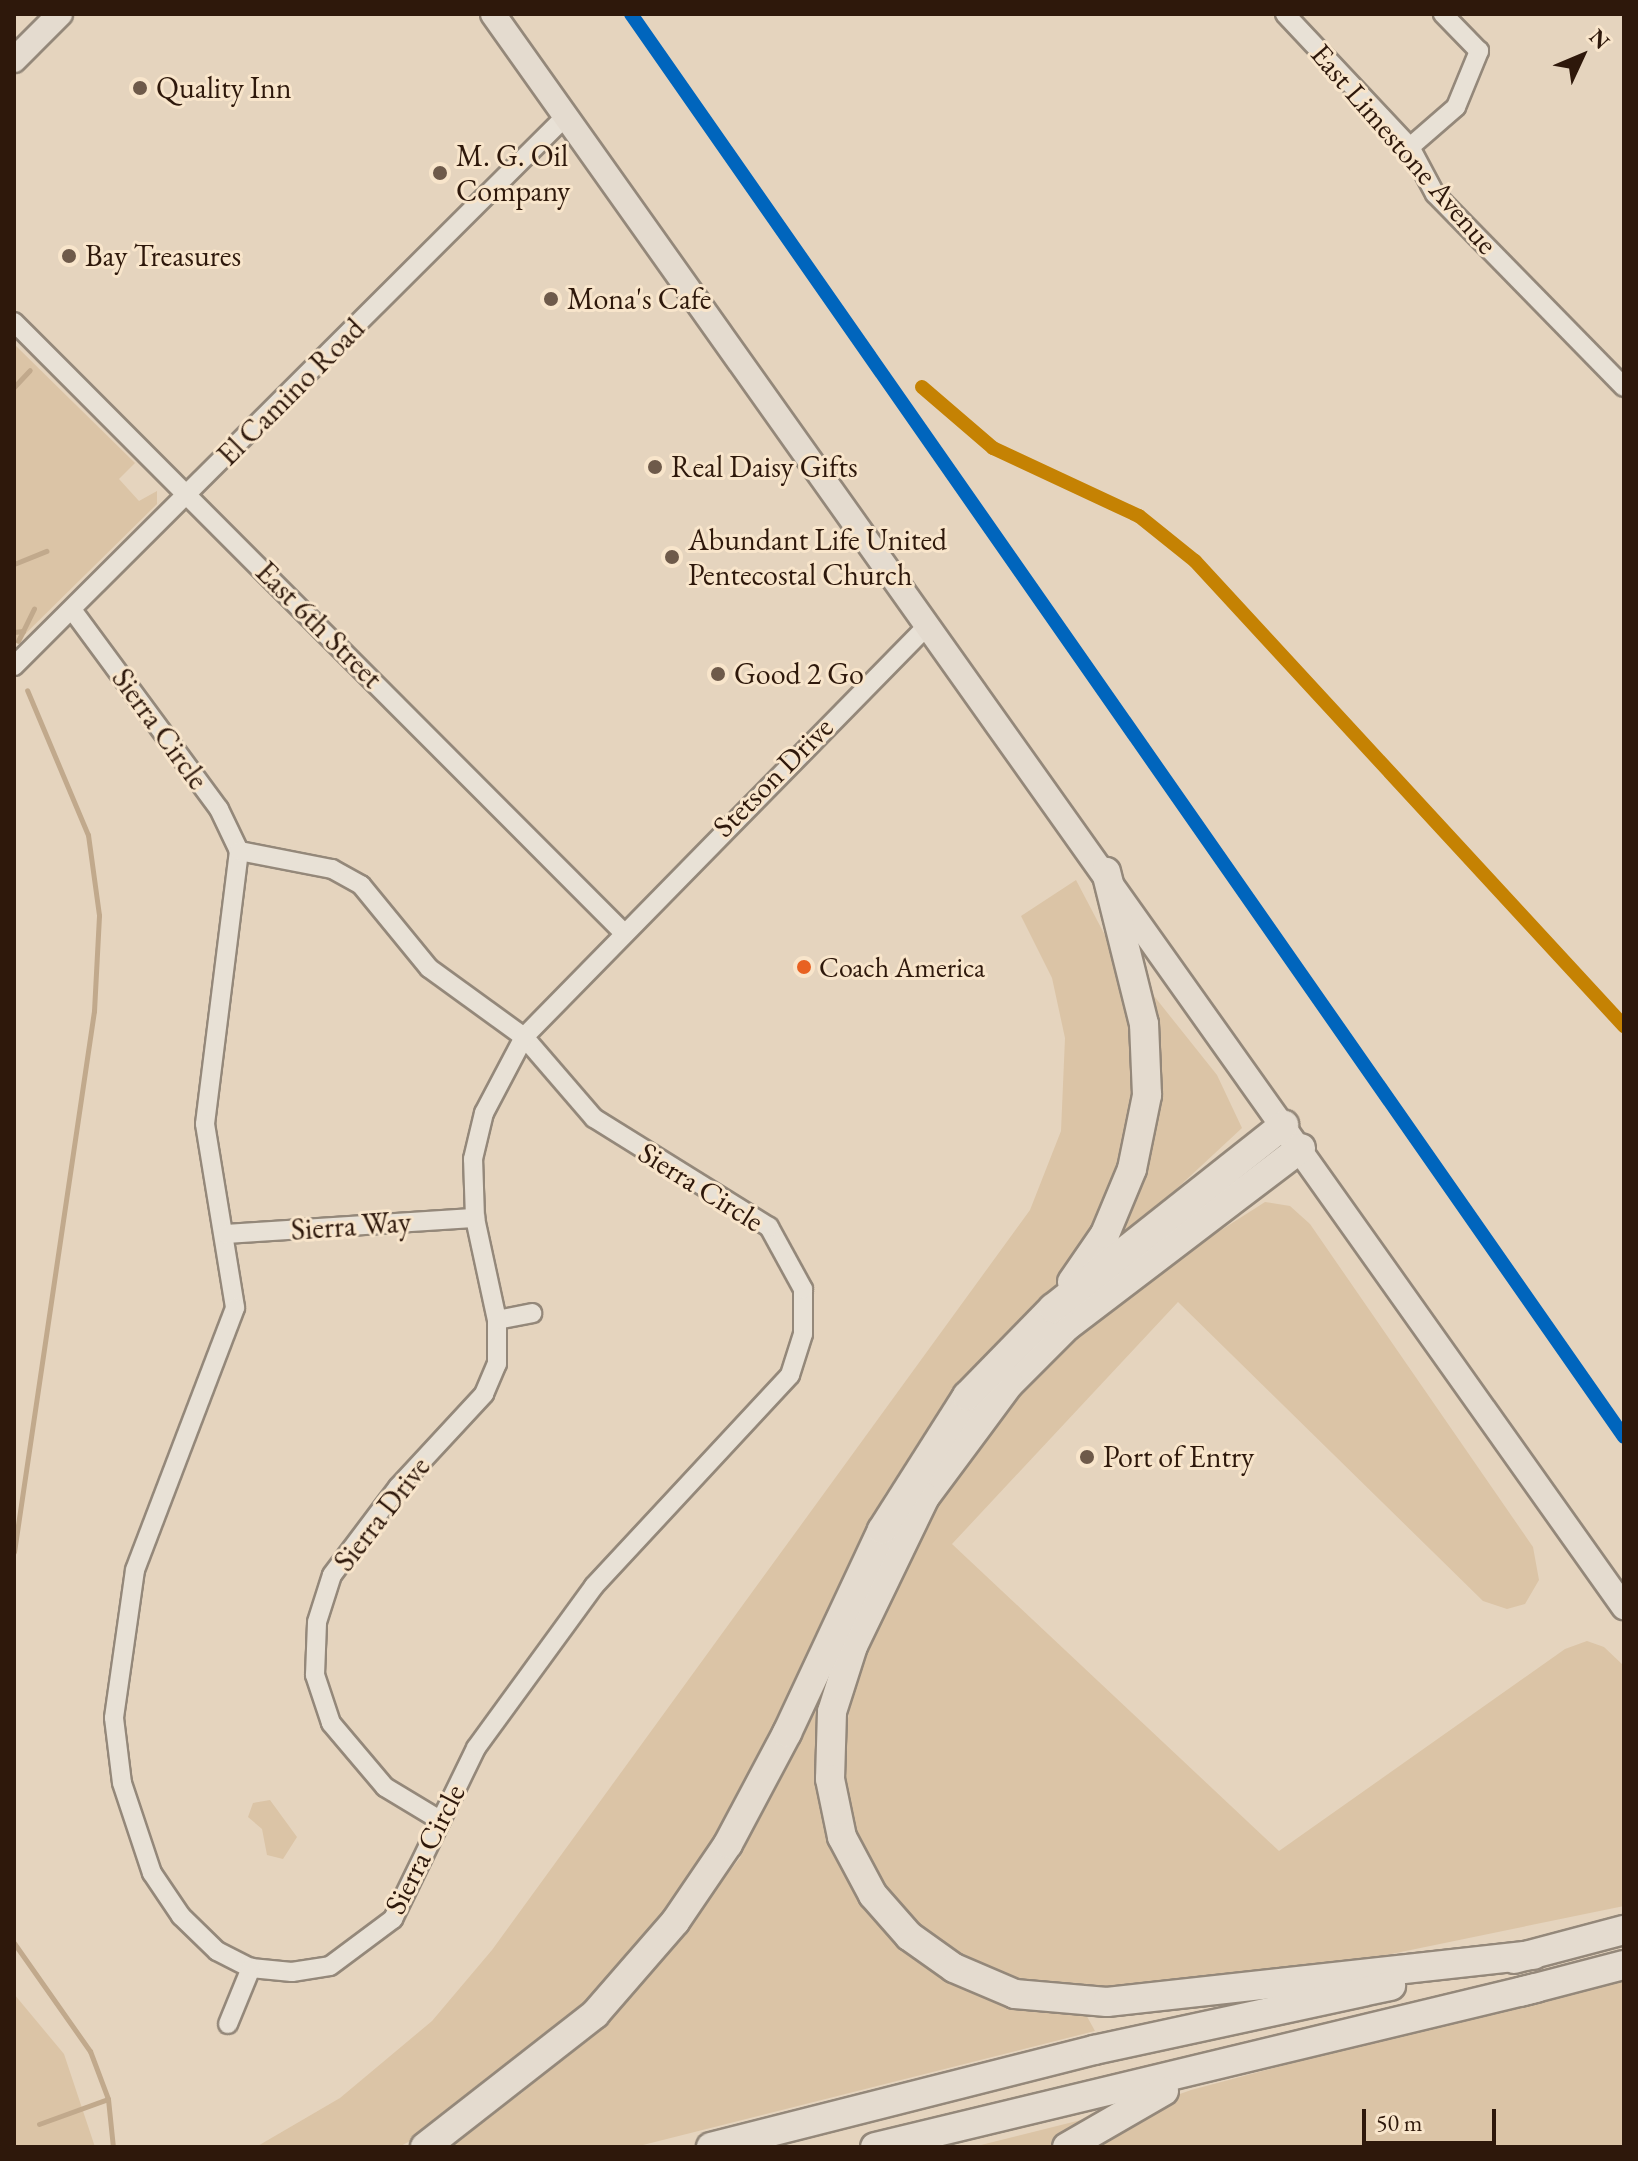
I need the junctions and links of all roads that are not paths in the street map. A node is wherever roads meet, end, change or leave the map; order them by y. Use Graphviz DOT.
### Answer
graph roads {
  1 [pos="60,14"];
  2 [pos="493,14"];
  3 [pos="1285,14"];
  4 [pos="1443,14"];
  5 [pos="14,60"];
  6 [pos="565,117"];
  7 [pos="1410,147"];
  8 [pos="14,322"];
  9 [pos="1624,387"];
  10 [pos="189,495"];
  11 [pos="73,611"];
  12 [pos="927,626"];
  13 [pos="14,666"];
  14 [pos="239,851"];
  15 [pos="1106,872"];
  16 [pos="622,931"];
  17 [pos="524,1037"];
  18 [pos="1284,1125"];
  19 [pos="1301,1148"];
  20 [pos="475,1218"];
  21 [pos="227,1234"];
  22 [pos="1053,1308"];
  23 [pos="532,1313"];
  24 [pos="497,1320"];
  25 [pos="1624,1607"];
  26 [pos="438,1819"];
  27 [pos="1624,1930"];
  28 [pos="1533,1955"];
  29 [pos="1624,1965"];
  30 [pos="251,1968"];
  31 [pos="1536,1988"];
  32 [pos="228,2024"];
  33 [pos="425,2147"];
  34 [pos="711,2147"];
  35 [pos="875,2147"];
  36 [pos="1067,2147"];
  1 -- 5 [label="main road"];
  2 -- 6 [label="main road"];
  3 -- 7 [label="street, East Limestone Avenue"];
  4 -- 7 [label="street"];
  6 -- 10 [label="street, El Camino Road"];
  6 -- 12 [label="main road"];
  7 -- 9 [label="street, East Limestone Avenue"];
  8 -- 10 [label="street, East 6th Street"];
  10 -- 11 [label="street, El Camino Road"];
  10 -- 16 [label="street, East 6th Street"];
  11 -- 13 [label="street, El Camino Road"];
  11 -- 14 [label="street, Sierra Circle"];
  12 -- 15 [label="main road"];
  12 -- 16 [label="street, Stetson Drive"];
  14 -- 17 [label="street, Sierra Circle"];
  14 -- 21 [label="street, Sierra Circle"];
  15 -- 18 [label="main road"];
  15 -- 22 [label="highway"];
  16 -- 17 [label="street, Sierra Drive"];
  17 -- 20 [label="street, Sierra Drive"];
  17 -- 26 [label="street, Sierra Circle"];
  18 -- 19 [label="main road"];
  18 -- 22 [label="highway"];
  19 -- 25 [label="main road"];
  19 -- 28 [label="highway"];
  20 -- 21 [label="street, Sierra Way"];
  20 -- 24 [label="street, Sierra Drive"];
  21 -- 30 [label="street, Sierra Circle"];
  22 -- 33 [label="highway"];
  23 -- 24 [label="street"];
  24 -- 26 [label="street, Sierra Drive"];
  26 -- 30 [label="street, Sierra Circle"];
  27 -- 28 [label="highway"];
  28 -- 34 [label="highway"];
  29 -- 31 [label="highway"];
  30 -- 32 [label="street"];
  31 -- 35 [label="highway"];
  31 -- 36 [label="highway"];
}
